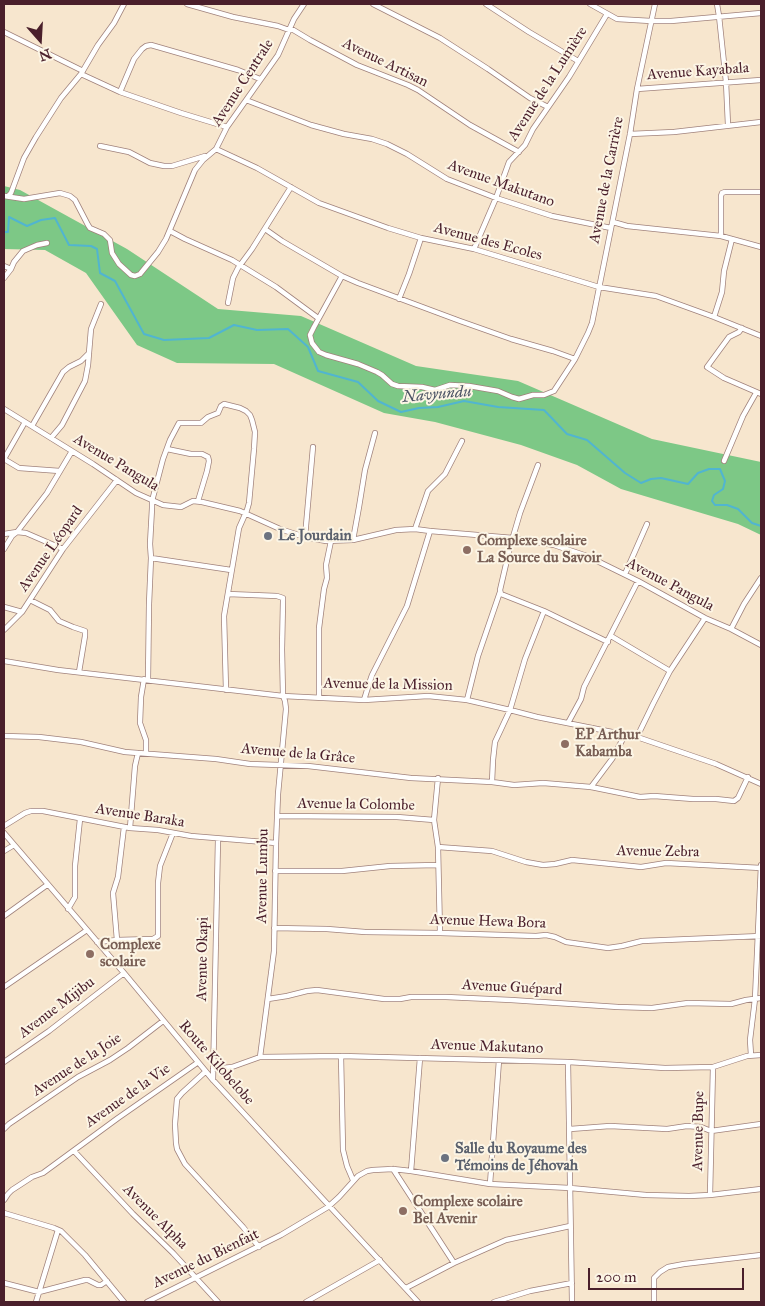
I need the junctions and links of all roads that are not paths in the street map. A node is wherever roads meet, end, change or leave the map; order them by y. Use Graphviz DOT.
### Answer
graph roads {
  1 [pos="124,4"];
  2 [pos="188,4"];
  3 [pos="304,4"];
  4 [pos="373,4"];
  5 [pos="486,4"];
  6 [pos="590,4"];
  7 [pos="655,4"];
  8 [pos="717,4"];
  9 [pos="761,13"];
  10 [pos="607,14"];
  11 [pos="720,16"];
  12 [pos="651,21"];
  13 [pos="290,29"];
  14 [pos="4,32"];
  15 [pos="578,61"];
  16 [pos="82,73"];
  17 [pos="260,79"];
  18 [pos="761,80"];
  19 [pos="726,82"];
  20 [pos="637,89"];
  21 [pos="120,92"];
  22 [pos="246,100"];
  23 [pos="548,107"];
  24 [pos="761,122"];
  25 [pos="728,125"];
  26 [pos="227,127"];
  27 [pos="630,134"];
  28 [pos="100,146"];
  29 [pos="216,148"];
  30 [pos="519,152"];
  31 [pos="209,155"];
  32 [pos="291,187"];
  33 [pos="761,192"];
  34 [pos="6,196"];
  35 [pos="496,198"];
  36 [pos="613,222"];
  37 [pos="611,228"];
  38 [pos="265,229"];
  39 [pos="170,231"];
  40 [pos="721,236"];
  41 [pos="422,238"];
  42 [pos="732,239"];
  43 [pos="47,243"];
  44 [pos="761,247"];
  45 [pos="474,249"];
  46 [pos="241,265"];
  47 [pos="4,266"];
  48 [pos="11,269"];
  49 [pos="342,276"];
  50 [pos="4,278"];
  51 [pos="599,287"];
  52 [pos="399,299"];
  53 [pos="228,303"];
  54 [pos="101,304"];
  55 [pos="714,317"];
  56 [pos="318,318"];
  57 [pos="742,328"];
  58 [pos="761,336"];
  59 [pos="90,352"];
  60 [pos="575,359"];
  61 [pos="759,394"];
  62 [pos="4,409"];
  63 [pos="25,422"];
  64 [pos="32,426"];
  65 [pos="375,434"];
  66 [pos="51,438"];
  67 [pos="462,441"];
  68 [pos="313,447"];
  69 [pos="167,449"];
  70 [pos="72,451"];
  71 [pos="724,462"];
  72 [pos="538,465"];
  73 [pos="60,472"];
  74 [pos="117,480"];
  75 [pos="152,501"];
  76 [pos="198,501"];
  77 [pos="246,514"];
  78 [pos="647,524"];
  79 [pos="415,529"];
  80 [pos="18,532"];
  81 [pos="430,532"];
  82 [pos="4,534"];
  83 [pos="305,537"];
  84 [pos="513,538"];
  85 [pos="353,540"];
  86 [pos="331,541"];
  87 [pos="4,549"];
  88 [pos="63,549"];
  89 [pos="150,558"];
  90 [pos="231,570"];
  91 [pos="625,574"];
  92 [pos="761,578"];
  93 [pos="638,581"];
  94 [pos="500,592"];
  95 [pos="228,594"];
  96 [pos="30,600"];
  97 [pos="4,607"];
  98 [pos="544,611"];
  99 [pos="22,612"];
  100 [pos="705,618"];
  101 [pos="730,629"];
  102 [pos="4,630"];
  103 [pos="611,636"];
  104 [pos="608,642"];
  105 [pos="761,645"];
  106 [pos="4,661"];
  107 [pos="670,671"];
  108 [pos="79,672"];
  109 [pos="146,680"];
  110 [pos="226,690"];
  111 [pos="283,696"];
  112 [pos="319,697"];
  113 [pos="364,700"];
  114 [pos="467,700"];
  115 [pos="510,710"];
  116 [pos="568,723"];
  117 [pos="625,735"];
  118 [pos="4,736"];
  119 [pos="637,737"];
  120 [pos="138,753"];
  121 [pos="146,753"];
  122 [pos="281,765"];
  123 [pos="748,777"];
  124 [pos="438,778"];
  125 [pos="492,782"];
  126 [pos="761,784"];
  127 [pos="592,786"];
  128 [pos="278,816"];
  129 [pos="80,819"];
  130 [pos="434,820"];
  131 [pos="4,826"];
  132 [pos="124,827"];
  133 [pos="130,828"];
  134 [pos="4,833"];
  135 [pos="173,833"];
  136 [pos="218,839"];
  137 [pos="276,843"];
  138 [pos="14,845"];
  139 [pos="438,848"];
  140 [pos="4,850"];
  141 [pos="438,865"];
  142 [pos="761,866"];
  143 [pos="275,870"];
  144 [pos="48,884"];
  145 [pos="68,909"];
  146 [pos="4,916"];
  147 [pos="274,928"];
  148 [pos="87,930"];
  149 [pos="440,933"];
  150 [pos="760,936"];
  151 [pos="117,940"];
  152 [pos="97,942"];
  153 [pos="124,973"];
  154 [pos="4,987"];
  155 [pos="268,999"];
  156 [pos="758,999"];
  157 [pos="162,1022"];
  158 [pos="752,1055"];
  159 [pos="761,1055"];
  160 [pos="341,1056"];
  161 [pos="260,1058"];
  162 [pos="420,1058"];
  163 [pos="499,1060"];
  164 [pos="4,1062"];
  165 [pos="568,1062"];
  166 [pos="197,1063"];
  167 [pos="712,1067"];
  168 [pos="213,1069"];
  169 [pos="206,1072"];
  170 [pos="212,1080"];
  171 [pos="761,1124"];
  172 [pos="4,1129"];
  173 [pos="570,1129"];
  174 [pos="711,1131"];
  175 [pos="74,1151"];
  176 [pos="394,1169"];
  177 [pos="411,1170"];
  178 [pos="353,1180"];
  179 [pos="490,1184"];
  180 [pos="570,1188"];
  181 [pos="761,1189"];
  182 [pos="710,1195"];
  183 [pos="4,1200"];
  184 [pos="328,1206"];
  185 [pos="4,1213"];
  186 [pos="570,1226"];
  187 [pos="58,1230"];
  188 [pos="258,1247"];
  189 [pos="761,1255"];
  190 [pos="380,1260"];
  191 [pos="454,1263"];
  192 [pos="196,1277"];
  193 [pos="107,1281"];
  194 [pos="4,1283"];
  195 [pos="572,1283"];
  196 [pos="406,1288"];
  197 [pos="39,1292"];
  198 [pos="36,1302"];
  199 [pos="124,1302"];
  200 [pos="147,1302"];
  201 [pos="218,1302"];
  202 [pos="306,1302"];
  203 [pos="418,1302"];
  204 [pos="494,1302"];
  205 [pos="572,1302"];
  206 [pos="654,1302"];
  1 -- 16 [label="street"];
  2 -- 13 [label="street, Avenue Artisan"];
  3 -- 13 [label="street, Avenue Centrale"];
  4 -- 23 [label="street"];
  5 -- 15 [label="street"];
  6 -- 10 [label="street"];
  7 -- 12 [label="street, Avenue de la Carrière"];
  8 -- 11 [label="street"];
  9 -- 11 [label="street"];
  10 -- 12 [label="street"];
  10 -- 15 [label="street, Avenue de la Lumière"];
  11 -- 12 [label="street"];
  11 -- 19 [label="street"];
  12 -- 20 [label="street, Avenue de la Carrière"];
  13 -- 17 [label="street, Avenue Centrale"];
  13 -- 30 [label="street, Avenue Artisan"];
  14 -- 16 [label="street"];
  15 -- 23 [label="street, Avenue de la Lumière"];
  16 -- 21 [label="street"];
  16 -- 34 [label="street"];
  17 -- 21 [label="street"];
  17 -- 22 [label="street, Avenue Centrale"];
  18 -- 19 [label="street, Avenue Kayabala"];
  19 -- 20 [label="street, Avenue Kayabala"];
  19 -- 25 [label="street"];
  20 -- 27 [label="street, Avenue de la Carrière"];
  21 -- 26 [label="street"];
  22 -- 26 [label="street, Avenue Centrale"];
  22 -- 35 [label="street, Avenue Makutano"];
  23 -- 30 [label="street, Avenue de la Lumière"];
  24 -- 25 [label="street"];
  25 -- 27 [label="street"];
  26 -- 29 [label="street, Avenue Centrale"];
  27 -- 36 [label="street, Avenue de la Carrière"];
  28 -- 31 [label="street"];
  29 -- 31 [label="street, Avenue Centrale"];
  29 -- 32 [label="street, Avenue des Ecoles"];
  30 -- 35 [label="street, Avenue de la Lumière"];
  31 -- 39 [label="street, Avenue Centrale"];
  32 -- 38 [label="street"];
  32 -- 41 [label="street, Avenue des Ecoles"];
  33 -- 40 [label="street"];
  34 -- 39 [label="street, Avenue Centrale"];
  35 -- 37 [label="street, Avenue Makutano"];
  35 -- 45 [label="street, Avenue de la Lumière"];
  36 -- 37 [label="street, Avenue de la Carrière"];
  36 -- 40 [label="street"];
  37 -- 51 [label="street, Avenue de la Carrière"];
  38 -- 46 [label="street"];
  38 -- 49 [label="street"];
  39 -- 46 [label="street"];
  40 -- 42 [label="street"];
  41 -- 45 [label="street, Avenue des Ecoles"];
  41 -- 52 [label="street"];
  42 -- 44 [label="street"];
  42 -- 55 [label="street"];
  43 -- 48 [label="street"];
  45 -- 51 [label="street, Avenue des Ecoles"];
  46 -- 53 [label="street"];
  46 -- 56 [label="street"];
  47 -- 48 [label="street"];
  48 -- 50 [label="street"];
  49 -- 52 [label="street"];
  49 -- 56 [label="street"];
  51 -- 55 [label="street, Avenue des Ecoles"];
  51 -- 60 [label="street, Avenue de la Carrière"];
  52 -- 60 [label="street"];
  54 -- 59 [label="street"];
  55 -- 57 [label="street, Avenue des Ecoles"];
  56 -- 60 [label="street, Avenue de la Carrière"];
  57 -- 58 [label="street, Avenue des Ecoles"];
  57 -- 61 [label="street"];
  59 -- 64 [label="street"];
  59 -- 66 [label="street"];
  61 -- 71 [label="street"];
  62 -- 63 [label="street, Avenue Pangula"];
  63 -- 64 [label="street, Avenue Pangula"];
  63 -- 73 [label="street"];
  64 -- 66 [label="street, Avenue Pangula"];
  65 -- 85 [label="street"];
  66 -- 70 [label="street, Avenue Pangula"];
  67 -- 79 [label="street"];
  68 -- 83 [label="street"];
  69 -- 75 [label="street"];
  69 -- 76 [label="street"];
  69 -- 77 [label="street"];
  70 -- 73 [label="street"];
  70 -- 74 [label="street, Avenue Pangula"];
  72 -- 84 [label="street"];
  73 -- 80 [label="street"];
  74 -- 75 [label="street, Avenue Pangula"];
  74 -- 88 [label="street, Avenue Léopard"];
  75 -- 76 [label="street, Avenue Pangula"];
  75 -- 89 [label="street"];
  76 -- 77 [label="street, Avenue Pangula"];
  77 -- 83 [label="street, Avenue Pangula"];
  77 -- 90 [label="street"];
  78 -- 91 [label="street"];
  79 -- 81 [label="street, Avenue Pangula"];
  79 -- 85 [label="street, Avenue Pangula"];
  80 -- 82 [label="street"];
  80 -- 87 [label="street"];
  80 -- 88 [label="street"];
  81 -- 84 [label="street, Avenue Pangula"];
  81 -- 113 [label="street"];
  83 -- 86 [label="street, Avenue Pangula"];
  84 -- 91 [label="street, Avenue Pangula"];
  84 -- 94 [label="street"];
  85 -- 86 [label="street, Avenue Pangula"];
  86 -- 112 [label="street"];
  88 -- 96 [label="street, Avenue Léopard"];
  89 -- 90 [label="street"];
  89 -- 109 [label="street"];
  90 -- 95 [label="street"];
  91 -- 93 [label="street, Avenue Pangula"];
  92 -- 101 [label="street"];
  93 -- 100 [label="street, Avenue Pangula"];
  93 -- 103 [label="street"];
  94 -- 98 [label="street"];
  94 -- 114 [label="street"];
  95 -- 110 [label="street"];
  95 -- 111 [label="street, Avenue Lumbu"];
  96 -- 99 [label="street, Avenue Léopard"];
  96 -- 108 [label="street"];
  97 -- 99 [label="street"];
  98 -- 104 [label="street"];
  98 -- 115 [label="street"];
  99 -- 102 [label="street, Avenue Léopard"];
  100 -- 101 [label="street, Avenue Pangula"];
  100 -- 107 [label="street"];
  101 -- 105 [label="street, Avenue Pangula"];
  103 -- 104 [label="street"];
  103 -- 107 [label="street"];
  104 -- 116 [label="street"];
  106 -- 108 [label="street, Avenue de la Mission"];
  107 -- 119 [label="street"];
  108 -- 109 [label="street, Avenue de la Mission"];
  109 -- 110 [label="street, Avenue de la Mission"];
  109 -- 121 [label="street"];
  110 -- 111 [label="street, Avenue de la Mission"];
  111 -- 112 [label="street, Avenue de la Mission"];
  111 -- 122 [label="street, Avenue Lumbu"];
  112 -- 113 [label="street, Avenue de la Mission"];
  113 -- 114 [label="street, Avenue de la Mission"];
  114 -- 115 [label="street, Avenue de la Mission"];
  115 -- 116 [label="street, Avenue de la Mission"];
  115 -- 125 [label="street"];
  116 -- 117 [label="street, Avenue de la Mission"];
  117 -- 119 [label="street, Avenue de la Mission"];
  117 -- 127 [label="street"];
  118 -- 120 [label="street, Avenue de la Grâce"];
  119 -- 123 [label="street, Avenue de la Mission"];
  120 -- 121 [label="street, Avenue de la Grâce"];
  120 -- 133 [label="street"];
  121 -- 122 [label="street, Avenue de la Grâce"];
  122 -- 124 [label="street, Avenue de la Grâce"];
  122 -- 128 [label="street, Avenue Lumbu"];
  123 -- 126 [label="street, Avenue de la Mission"];
  123 -- 127 [label="street, Avenue de la Grâce"];
  124 -- 125 [label="street, Avenue de la Grâce"];
  124 -- 130 [label="street"];
  125 -- 127 [label="street, Avenue de la Grâce"];
  128 -- 130 [label="street, Avenue la Colombe"];
  128 -- 137 [label="street, Avenue Lumbu"];
  129 -- 131 [label="street, Avenue Baraka"];
  129 -- 132 [label="street, Avenue Baraka"];
  129 -- 145 [label="street"];
  130 -- 139 [label="street"];
  132 -- 133 [label="street, Avenue Baraka"];
  132 -- 151 [label="street"];
  133 -- 135 [label="street, Avenue Baraka"];
  134 -- 138 [label="street, Route Kilobelobe"];
  135 -- 136 [label="street, Avenue Baraka"];
  135 -- 151 [label="street"];
  136 -- 137 [label="street, Avenue Baraka"];
  136 -- 168 [label="street, Avenue Okapi"];
  137 -- 143 [label="street, Avenue Lumbu"];
  138 -- 140 [label="street"];
  138 -- 144 [label="street, Route Kilobelobe"];
  139 -- 141 [label="street"];
  139 -- 142 [label="street, Avenue Zebra"];
  141 -- 143 [label="street"];
  141 -- 149 [label="street"];
  142 -- 150 [label="street"];
  143 -- 147 [label="street, Avenue Lumbu"];
  144 -- 145 [label="street, Route Kilobelobe"];
  144 -- 146 [label="street"];
  145 -- 148 [label="street, Route Kilobelobe"];
  147 -- 149 [label="street, Avenue Hewa Bora"];
  147 -- 155 [label="street, Avenue Lumbu"];
  148 -- 152 [label="street, Route Kilobelobe"];
  148 -- 154 [label="street"];
  149 -- 150 [label="street, Avenue Hewa Bora"];
  150 -- 156 [label="street"];
  151 -- 152 [label="street"];
  152 -- 153 [label="street, Route Kilobelobe"];
  153 -- 157 [label="street, Route Kilobelobe"];
  153 -- 164 [label="street, Avenue Mijibu"];
  155 -- 156 [label="street, Avenue Guépard"];
  155 -- 161 [label="street, Avenue Lumbu"];
  156 -- 158 [label="street"];
  157 -- 166 [label="street, Route Kilobelobe"];
  157 -- 172 [label="street, Avenue de la Joie"];
  158 -- 159 [label="street, Avenue Makutano"];
  158 -- 167 [label="street, Avenue Makutano"];
  160 -- 161 [label="street, Avenue Makutano"];
  160 -- 162 [label="street, Avenue Makutano"];
  160 -- 178 [label="street"];
  161 -- 168 [label="street, Avenue Makutano"];
  162 -- 163 [label="street, Avenue Makutano"];
  162 -- 177 [label="street"];
  163 -- 165 [label="street, Avenue Makutano"];
  163 -- 179 [label="street"];
  165 -- 167 [label="street, Avenue Makutano"];
  165 -- 173 [label="street"];
  166 -- 169 [label="street, Route Kilobelobe"];
  166 -- 175 [label="street, Avenue de la Vie"];
  167 -- 174 [label="street, Avenue Bupe"];
  168 -- 170 [label="street, Avenue Okapi"];
  169 -- 170 [label="street, Route Kilobelobe"];
  169 -- 188 [label="street"];
  170 -- 184 [label="street, Route Kilobelobe"];
  171 -- 174 [label="street"];
  173 -- 174 [label="street"];
  173 -- 180 [label="street"];
  174 -- 182 [label="street, Avenue Bupe"];
  175 -- 183 [label="street, Avenue de la Vie"];
  175 -- 192 [label="street, Avenue Alpha"];
  176 -- 177 [label="street"];
  176 -- 178 [label="street"];
  176 -- 191 [label="street"];
  177 -- 179 [label="street"];
  178 -- 184 [label="street, Avenue du Bienfait"];
  179 -- 180 [label="street"];
  180 -- 182 [label="street"];
  180 -- 186 [label="street"];
  181 -- 182 [label="street"];
  184 -- 188 [label="street, Avenue du Bienfait"];
  184 -- 190 [label="street, Route Kilobelobe"];
  185 -- 187 [label="street"];
  186 -- 191 [label="street"];
  186 -- 195 [label="street"];
  187 -- 193 [label="street"];
  187 -- 197 [label="street"];
  188 -- 192 [label="street, Avenue du Bienfait"];
  189 -- 206 [label="street"];
  190 -- 196 [label="street, Route Kilobelobe"];
  190 -- 202 [label="street"];
  191 -- 196 [label="street"];
  192 -- 200 [label="street, Avenue du Bienfait"];
  192 -- 201 [label="street, Avenue Alpha"];
  193 -- 197 [label="street"];
  193 -- 199 [label="street"];
  194 -- 197 [label="street"];
  195 -- 204 [label="street"];
  195 -- 205 [label="street"];
  196 -- 203 [label="street, Route Kilobelobe"];
  197 -- 198 [label="street"];
}
